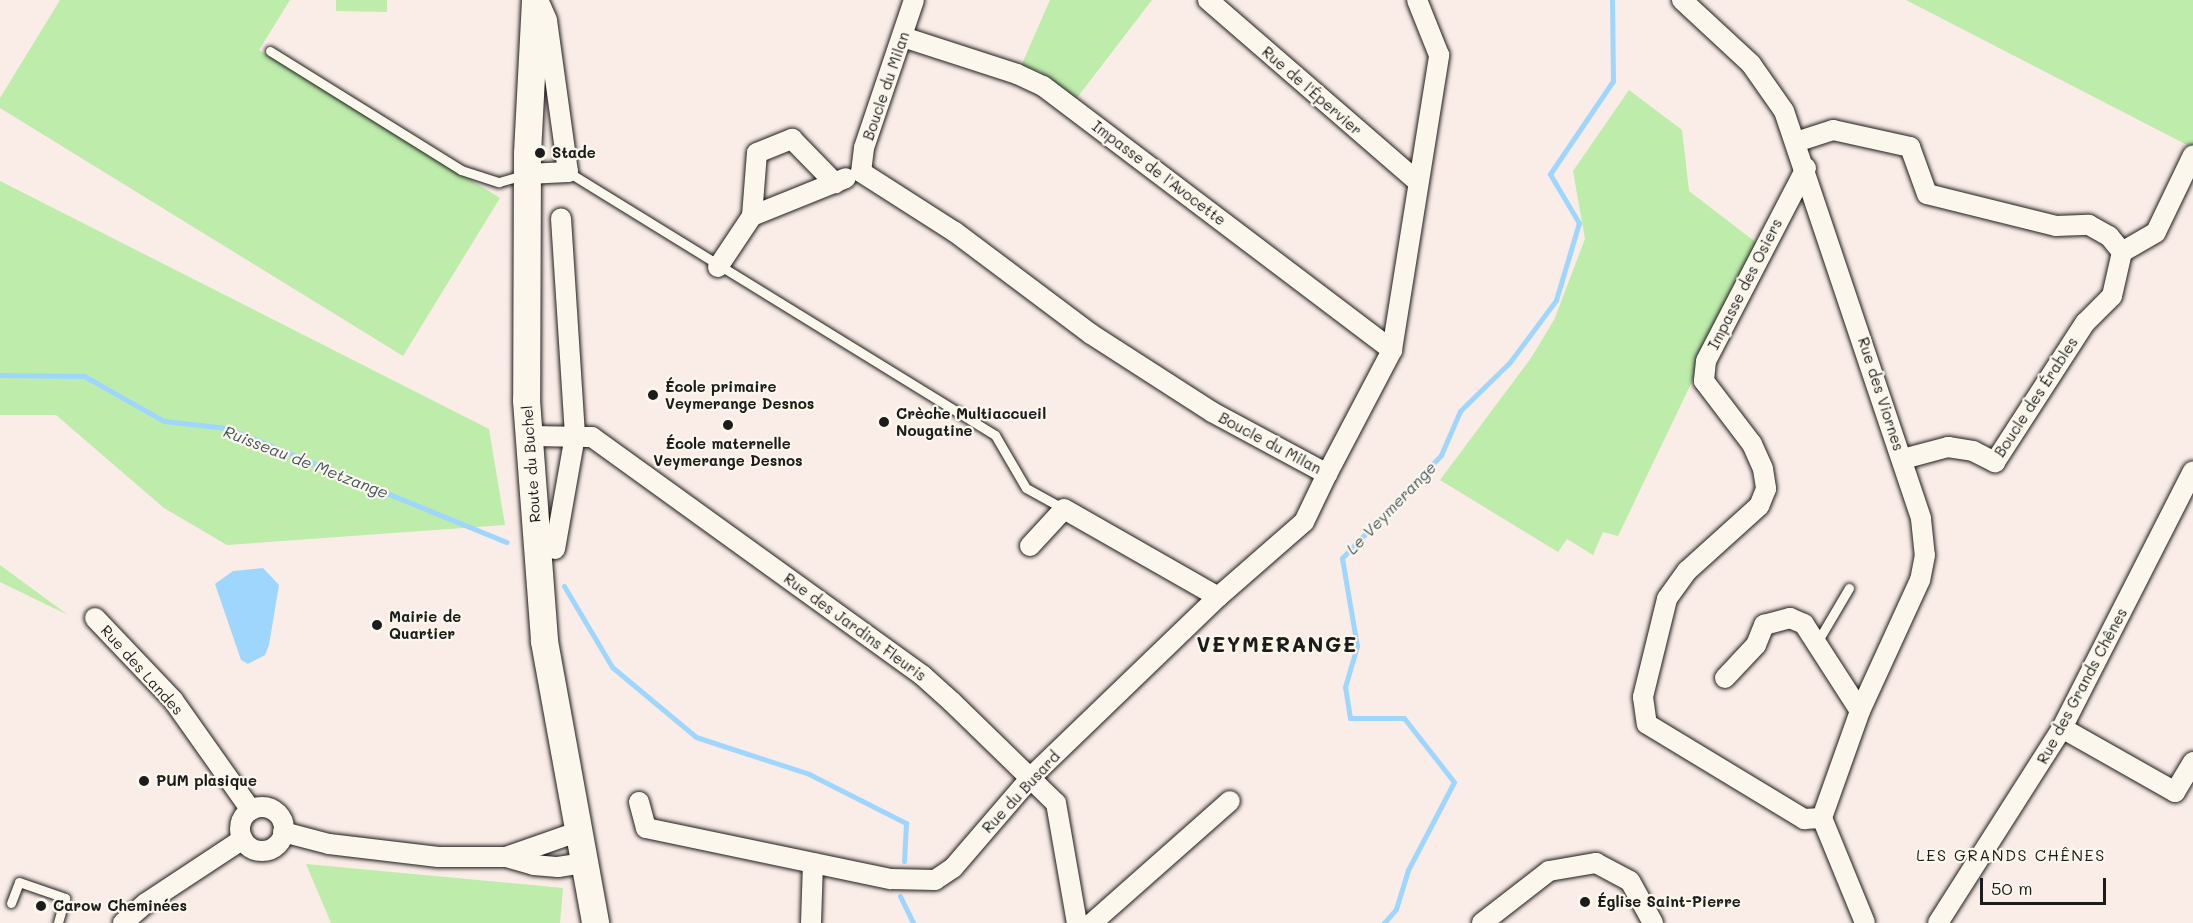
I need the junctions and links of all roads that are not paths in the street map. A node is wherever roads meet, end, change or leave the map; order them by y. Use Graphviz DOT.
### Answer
graph roads {
  1 [pos="537,0"];
  2 [pos="914,0"];
  3 [pos="1208,0"];
  4 [pos="1417,0"];
  5 [pos="1682,0"];
  6 [pos="903,37"];
  7 [pos="270,51"];
  8 [pos="1796,142"];
  9 [pos="2193,155"];
  10 [pos="1806,168"];
  11 [pos="568,172"];
  12 [pos="861,172"];
  13 [pos="527,174"];
  14 [pos="1417,181"];
  15 [pos="835,183"];
  16 [pos="752,216"];
  17 [pos="561,218"];
  18 [pos="2122,252"];
  19 [pos="718,267"];
  20 [pos="1392,350"];
  21 [pos="575,435"];
  22 [pos="528,436"];
  23 [pos="1903,459"];
  24 [pos="2193,471"];
  25 [pos="1327,474"];
  26 [pos="1064,508"];
  27 [pos="1030,546"];
  28 [pos="555,549"];
  29 [pos="1849,588"];
  30 [pos="1218,597"];
  31 [pos="95,618"];
  32 [pos="1816,644"];
  33 [pos="1725,678"];
  34 [pos="1860,711"];
  35 [pos="2062,728"];
  36 [pos="2193,762"];
  37 [pos="1032,776"];
  38 [pos="1230,801"];
  39 [pos="639,802"];
  40 [pos="252,810"];
  41 [pos="1822,818"];
  42 [pos="283,832"];
  43 [pos="577,832"];
  44 [pos="243,839"];
  45 [pos="506,857"];
  46 [pos="583,863"];
  47 [pos="813,863"];
  48 [pos="11,903"];
  49 [pos="58,923"];
  50 [pos="123,923"];
  51 [pos="595,923"];
  52 [pos="811,923"];
  53 [pos="1077,923"];
  54 [pos="1092,923"];
  55 [pos="1482,923"];
  56 [pos="1653,923"];
  57 [pos="1865,923"];
  58 [pos="1938,923"];
  1 -- 11 [label="street, Route du Buchel"];
  1 -- 13 [label="main road, Route du Buchel"];
  2 -- 6 [label="street, Boucle du Milan"];
  3 -- 14 [label="street, Rue de l'Épervier"];
  4 -- 14 [label="street, Boucle du Milan"];
  5 -- 8 [label="street, Rue des Viornes"];
  6 -- 12 [label="street, Boucle du Milan"];
  6 -- 20 [label="street, Impasse de l'Avocette"];
  7 -- 13 [label="lane"];
  8 -- 10 [label="street, Rue des Viornes"];
  8 -- 18 [label="street"];
  9 -- 18 [label="street"];
  10 -- 23 [label="street, Rue des Viornes"];
  10 -- 41 [label="street, Impasse des Osiers"];
  11 -- 13 [label="street"];
  11 -- 19 [label="lane"];
  12 -- 15 [label="street"];
  12 -- 25 [label="street, Boucle du Milan"];
  13 -- 22 [label="main road, Route du Buchel"];
  14 -- 20 [label="street, Boucle du Milan"];
  15 -- 16 [label="street"];
  15 -- 16 [label="street"];
  16 -- 19 [label="street"];
  17 -- 21 [label="street, Route du Buchel"];
  18 -- 23 [label="street, Boucle des Érables"];
  19 -- 26 [label="lane"];
  20 -- 25 [label="street, Boucle du Milan"];
  21 -- 22 [label="street, Rue des Jardins Fleuris"];
  21 -- 28 [label="street, Route du Buchel"];
  21 -- 37 [label="street, Rue des Jardins Fleuris"];
  22 -- 43 [label="main road, Route du Buchel"];
  23 -- 34 [label="street, Rue des Viornes"];
  24 -- 35 [label="street, Rue des Grands Chênes"];
  25 -- 30 [label="street, Rue du Busard"];
  26 -- 27 [label="street"];
  26 -- 30 [label="street"];
  29 -- 32 [label="lane"];
  30 -- 37 [label="street, Rue du Busard"];
  31 -- 40 [label="street, Rue des Landes"];
  32 -- 33 [label="street"];
  32 -- 34 [label="street"];
  34 -- 41 [label="street, Rue des Viornes"];
  35 -- 36 [label="street"];
  35 -- 58 [label="street, Rue des Grands Chênes"];
  37 -- 47 [label="street, Rue du Busard"];
  37 -- 53 [label="street, Rue des Jardins Fleuris"];
  38 -- 54 [label="street"];
  39 -- 47 [label="street, Rue du Busard"];
  40 -- 42 [label="street"];
  40 -- 44 [label="street"];
  41 -- 57 [label="street"];
  42 -- 44 [label="street"];
  42 -- 45 [label="street"];
  43 -- 45 [label="street"];
  43 -- 46 [label="main road, Route du Buchel"];
  44 -- 50 [label="street"];
  45 -- 46 [label="street"];
  46 -- 51 [label="main road, Route du Buchel"];
  47 -- 52 [label="street"];
  48 -- 49 [label="lane"];
  55 -- 56 [label="street"];
}
